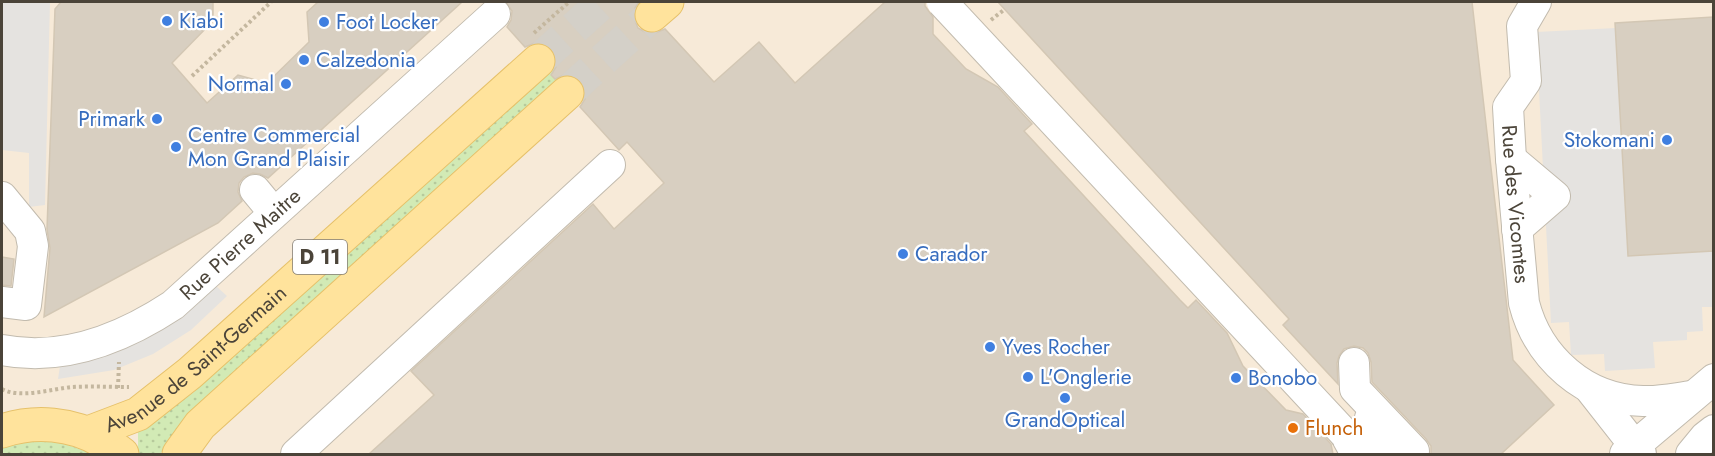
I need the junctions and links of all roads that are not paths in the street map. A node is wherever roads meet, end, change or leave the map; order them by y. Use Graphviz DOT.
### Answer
graph roads {
  1 [pos="942,2"];
  2 [pos="1536,2"];
  3 [pos="495,14"];
  4 [pos="538,61"];
  5 [pos="567,93"];
  6 [pos="1510,159"];
  7 [pos="610,165"];
  8 [pos="255,190"];
  9 [pos="2,197"];
  10 [pos="274,213"];
  11 [pos="1517,229"];
  12 [pos="14,303"];
  13 [pos="7,351"];
  14 [pos="1354,363"];
  15 [pos="1703,388"];
  16 [pos="1590,389"];
  17 [pos="1370,418"];
  18 [pos="2,430"];
  19 [pos="1713,430"];
  20 [pos="88,433"];
  21 [pos="1350,444"];
  22 [pos="1634,452"];
  23 [pos="1400,453"];
  24 [pos="122,454"];
  25 [pos="179,454"];
  26 [pos="296,454"];
  27 [pos="1691,454"];
  1 -- 21 [label="street, bridge"];
  2 -- 6 [label="street, Rue des Vicomtes"];
  3 -- 10 [label="street, Rue Pierre Maitre"];
  4 -- 20 [label="main road, Avenue de Saint-Germain / D 11"];
  5 -- 25 [label="main road, D 11"];
  6 -- 11 [label="street, Rue des Vicomtes"];
  6 -- 11 [label="street"];
  7 -- 26 [label="street"];
  8 -- 10 [label="street"];
  9 -- 12 [label="street"];
  10 -- 13 [label="street, Rue Pierre Maitre"];
  11 -- 16 [label="street, Rue des Vicomtes"];
  12 -- 13 [label="street"];
  14 -- 23 [label="street"];
  15 -- 16 [label="street, Rue des Vicomtes"];
  15 -- 22 [label="street"];
  16 -- 22 [label="street, Rue des Vicomtes"];
  17 -- 23 [label="street"];
  18 -- 20 [label="main road, Avenue de Saint-Germain"];
  19 -- 27 [label="street"];
  20 -- 24 [label="main road, Avenue de Saint-Germain"];
}
